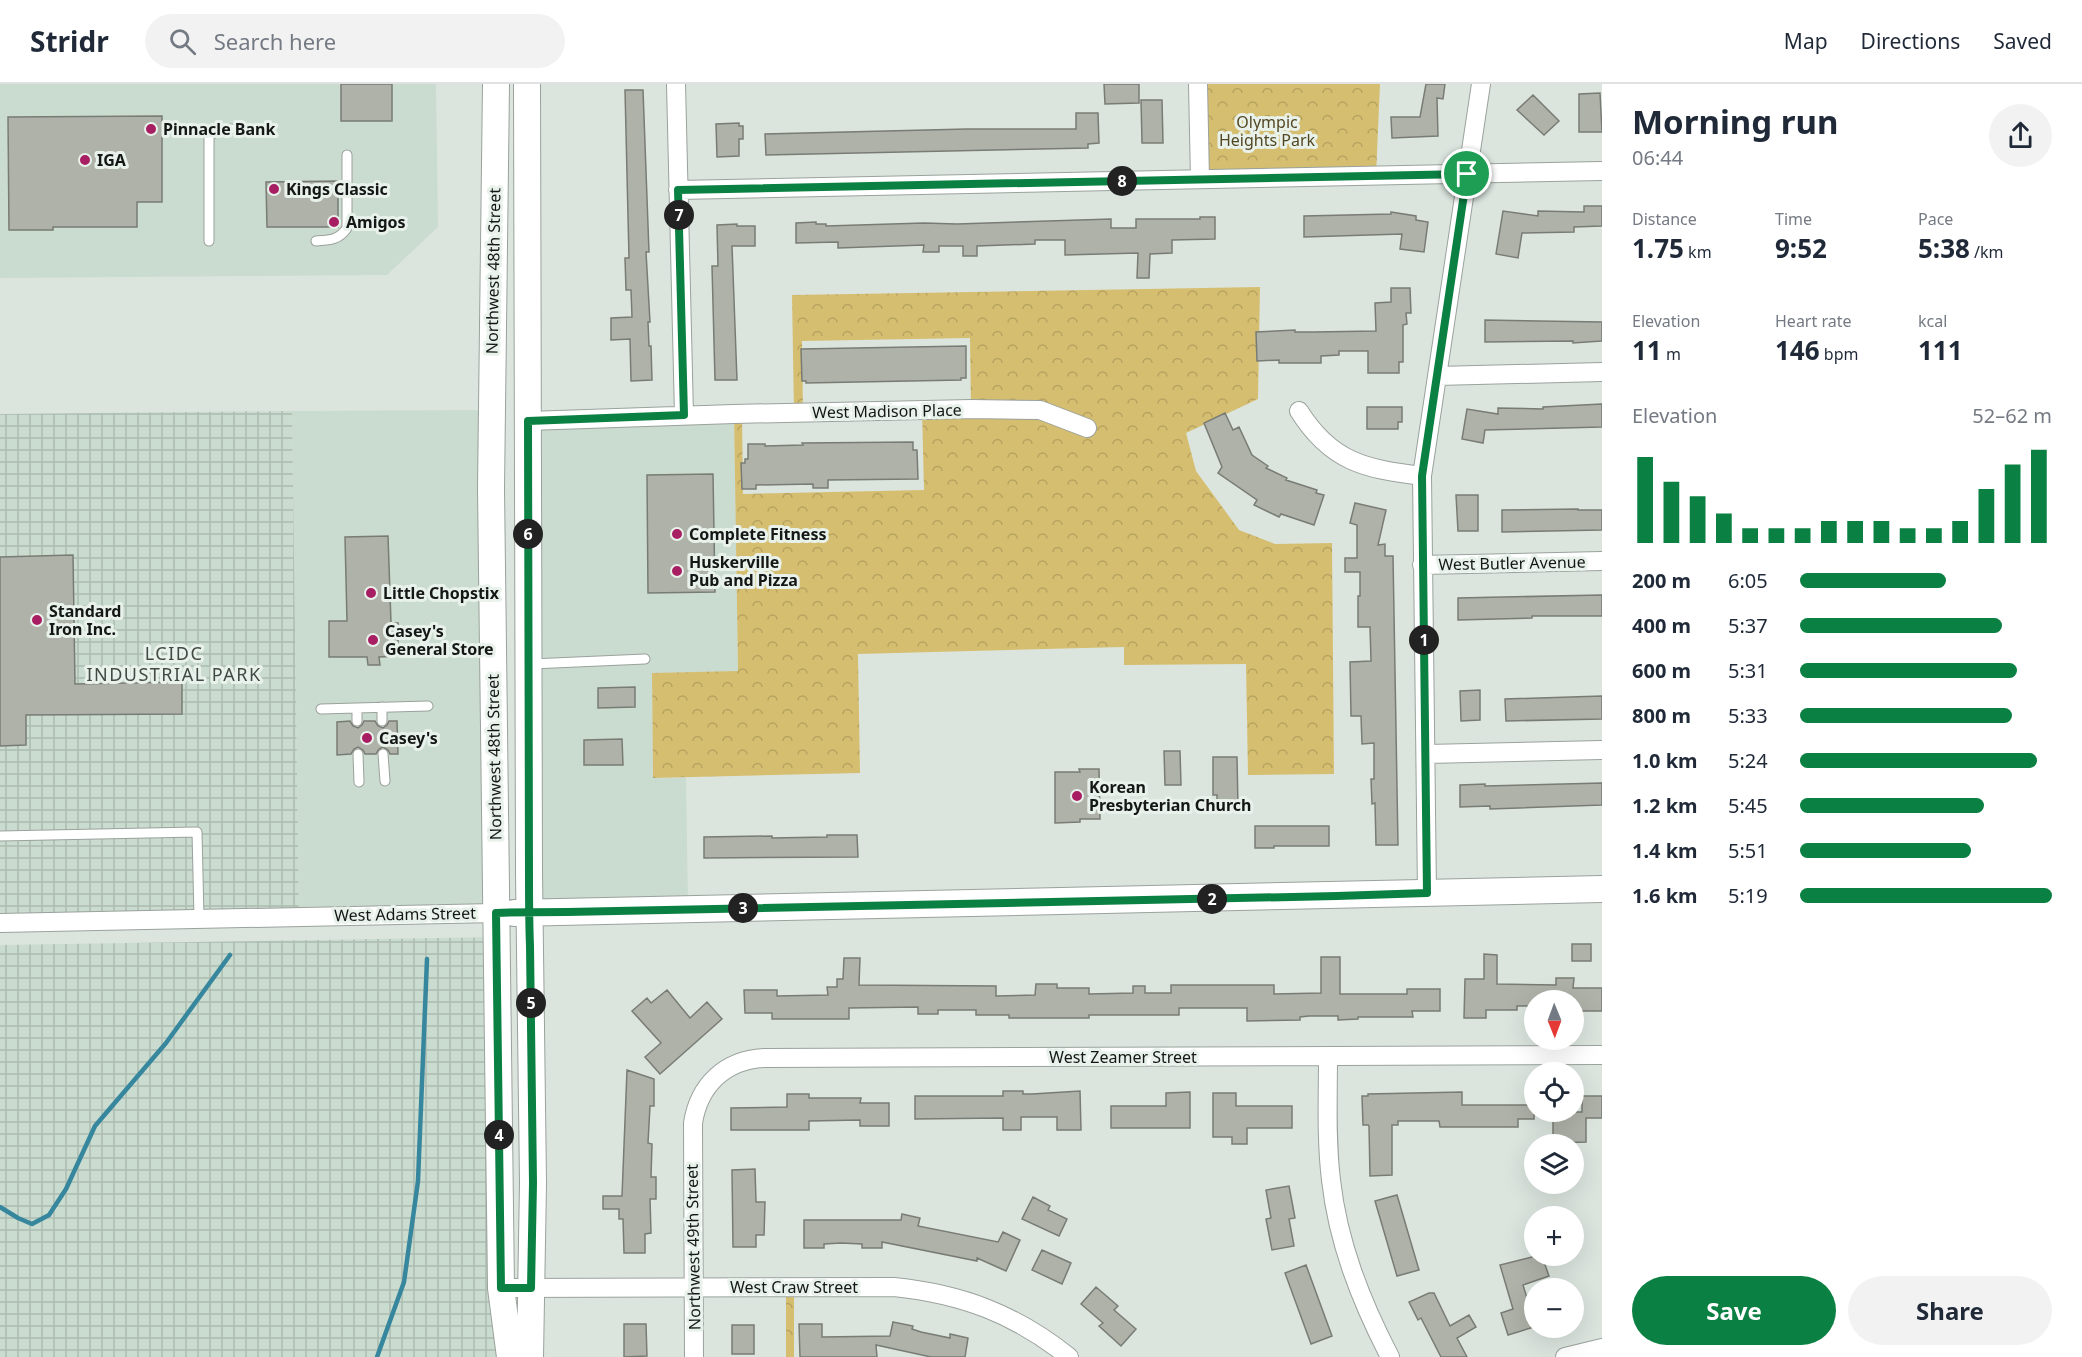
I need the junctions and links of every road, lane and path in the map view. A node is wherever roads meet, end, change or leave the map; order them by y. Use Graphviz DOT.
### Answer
graph roads {
  1 [pos="496,84"];
  2 [pos="527,84"];
  3 [pos="676,84"];
  4 [pos="1198,84"];
  5 [pos="1481,84"];
  6 [pos="496,123"];
  7 [pos="231,129"];
  8 [pos="347,155"];
  9 [pos="1602,171"];
  10 [pos="1467,174"];
  11 [pos="1200,179"];
  12 [pos="678,190"];
  13 [pos="209,241"];
  14 [pos="316,242"];
  15 [pos="1602,372"];
  16 [pos="1437,376"];
  17 [pos="1299,411"];
  18 [pos="684,415"];
  19 [pos="528,421"];
  20 [pos="1087,428"];
  21 [pos="1422,476"];
  22 [pos="1602,561"];
  23 [pos="1422,565"];
  24 [pos="645,659"];
  25 [pos="529,664"];
  26 [pos="428,706"];
  27 [pos="382,707"];
  28 [pos="357,708"];
  29 [pos="321,709"];
  30 [pos="357,721"];
  31 [pos="382,721"];
  32 [pos="1602,750"];
  33 [pos="358,754"];
  34 [pos="383,754"];
  35 [pos="1426,754"];
  36 [pos="385,781"];
  37 [pos="359,782"];
  38 [pos="0,836"];
  39 [pos="1602,889"];
  40 [pos="1427,893"];
  41 [pos="496,913"];
  42 [pos="530,913"];
  43 [pos="199,918"];
  44 [pos="0,922"];
  45 [pos="1602,1055"];
  46 [pos="1328,1056"];
  47 [pos="692,1136"];
  48 [pos="501,1288"];
  49 [pos="531,1288"];
  50 [pos="694,1288"];
  51 [pos="1602,1348"];
  52 [pos="510,1357"];
  53 [pos="530,1357"];
  54 [pos="694,1357"];
  55 [pos="1069,1357"];
  56 [pos="1390,1357"];
  57 [pos="1565,1357"];
  1 -- 6 [label="main road, Northwest 48th Street"];
  2 -- 19 [label="main road, Northwest 48th Street"];
  3 -- 12 [label="street"];
  4 -- 11 [label="street"];
  5 -- 10 [label="street"];
  6 -- 19 [label="main road"];
  6 -- 41 [label="main road, Northwest 48th Street"];
  7 -- 13 [label="lane"];
  8 -- 14 [label="lane"];
  9 -- 10 [label="street"];
  10 -- 11 [label="street"];
  10 -- 16 [label="street"];
  11 -- 12 [label="street"];
  12 -- 18 [label="street"];
  15 -- 16 [label="street"];
  16 -- 21 [label="street"];
  17 -- 21 [label="street"];
  18 -- 19 [label="street, West Madison Place"];
  18 -- 20 [label="street, West Madison Place"];
  19 -- 25 [label="main road, Northwest 48th Street"];
  21 -- 23 [label="street"];
  22 -- 23 [label="street, West Butler Avenue"];
  23 -- 35 [label="street"];
  24 -- 25 [label="lane"];
  25 -- 42 [label="main road, Northwest 48th Street"];
  26 -- 27 [label="lane"];
  27 -- 28 [label="lane"];
  27 -- 31 [label="lane"];
  28 -- 29 [label="lane"];
  28 -- 30 [label="lane"];
  32 -- 35 [label="street"];
  33 -- 37 [label="lane"];
  34 -- 36 [label="lane"];
  35 -- 40 [label="street"];
  38 -- 43 [label="lane"];
  39 -- 40 [label="main road, West Adams Street"];
  40 -- 42 [label="main road, West Adams Street"];
  41 -- 42 [label="main road, West Adams Street"];
  41 -- 43 [label="street, West Adams Street"];
  41 -- 48 [label="main road, Northwest 48th Street"];
  42 -- 49 [label="main road, Northwest 48th Street"];
  43 -- 44 [label="street, West Adams Street"];
  45 -- 46 [label="street, West Zeamer Street"];
  46 -- 47 [label="street, West Zeamer Street"];
  46 -- 56 [label="street"];
  47 -- 50 [label="street, Northwest 49th Street"];
  48 -- 49 [label="street, West Craw Street"];
  48 -- 52 [label="main road, Northwest 48th Street"];
  49 -- 50 [label="street, West Craw Street"];
  49 -- 53 [label="main road, Northwest 48th Street"];
  50 -- 54 [label="street, Northwest 49th Street"];
  50 -- 55 [label="street, West Craw Street"];
  51 -- 57 [label="street"];
}
